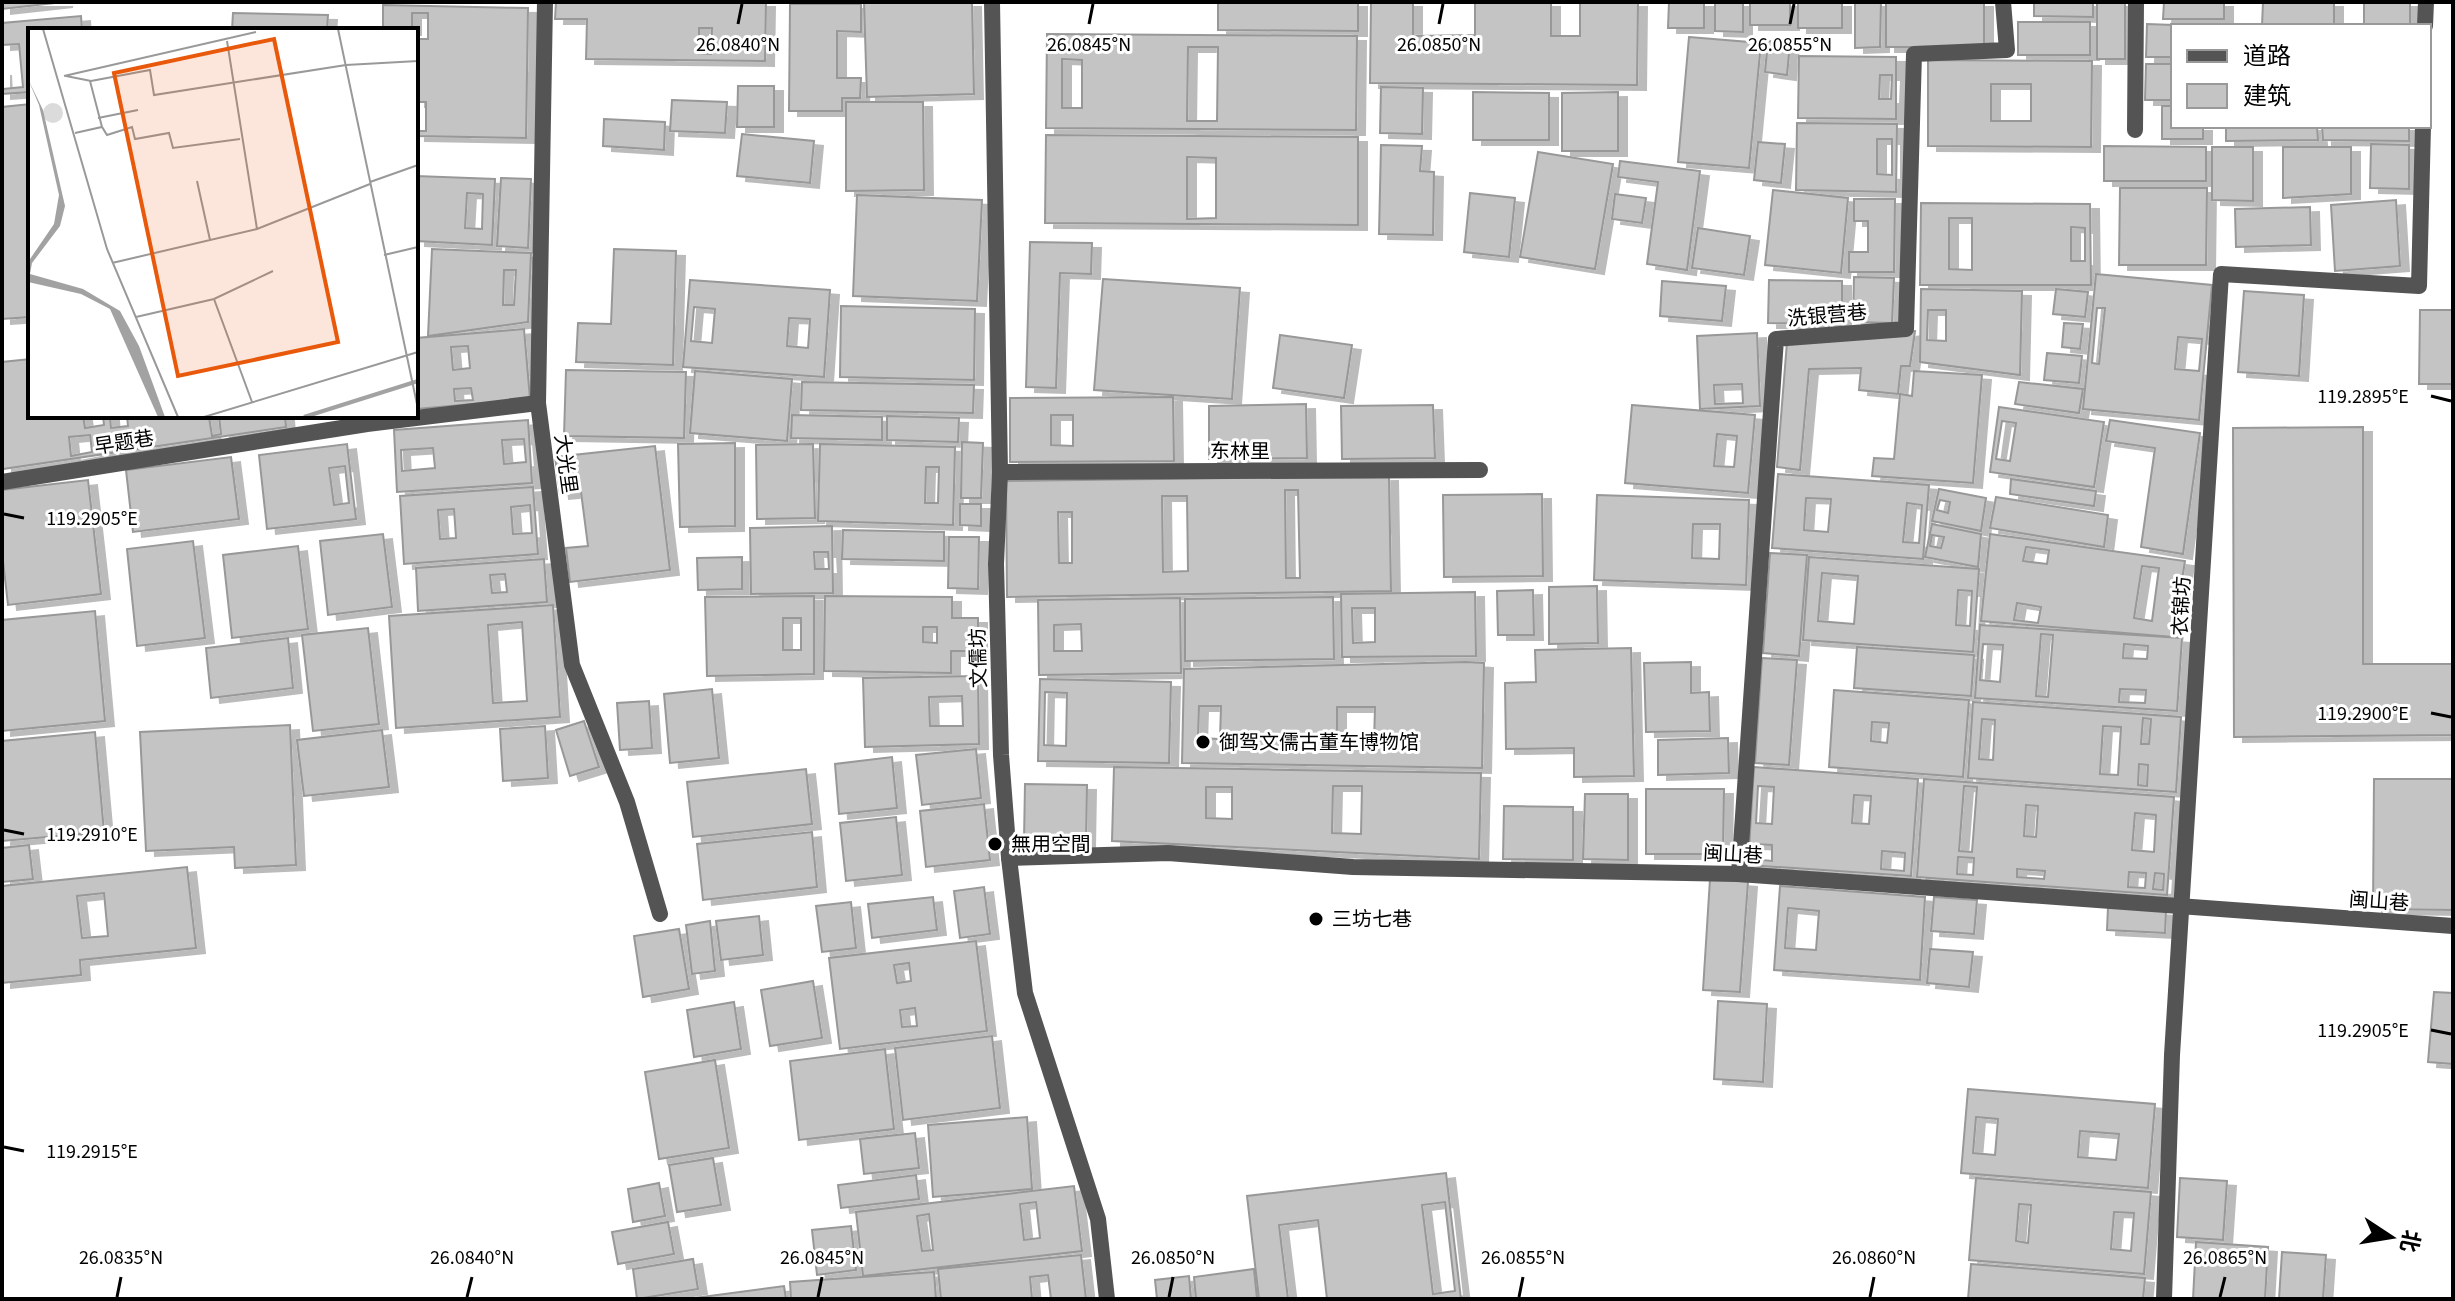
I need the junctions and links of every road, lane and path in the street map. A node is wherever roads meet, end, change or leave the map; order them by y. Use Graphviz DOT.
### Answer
graph roads {
  1 [pos="545,2"];
  2 [pos="992,2"];
  3 [pos="2003,2"];
  4 [pos="2136,2"];
  5 [pos="2426,2"];
  6 [pos="2425,24"];
  7 [pos="2423,128"];
  8 [pos="2135,130"];
  9 [pos="538,403"];
  10 [pos="416,418"];
  11 [pos="418,418"];
  12 [pos="1480,470"];
  13 [pos="1000,472"];
  14 [pos="2,482"];
  15 [pos="1009,858"];
  16 [pos="1739,874"];
  17 [pos="2180,908"];
  18 [pos="660,914"];
  19 [pos="2453,926"];
  20 [pos="1107,1299"];
  21 [pos="2164,1299"];
  1 -- 9 [label="street, 大光里"];
  2 -- 13 [label="street, 文儒坊"];
  3 -- 16 [label="street, 洗银营巷"];
  4 -- 8 [label="street"];
  5 -- 6 [label="street"];
  7 -- 17 [label="street, 衣锦坊"];
  9 -- 11 [label="street, 早题巷"];
  9 -- 18 [label="street, 大光里"];
  10 -- 14 [label="street, 早题巷"];
  12 -- 13 [label="street, 东林里"];
  13 -- 15 [label="street, 文儒坊"];
  15 -- 16 [label="street, 闽山巷"];
  15 -- 20 [label="street, 文儒坊"];
  16 -- 17 [label="street, 闽山巷"];
  17 -- 19 [label="street, 闽山巷"];
  17 -- 21 [label="street, 衣锦坊"];
}
